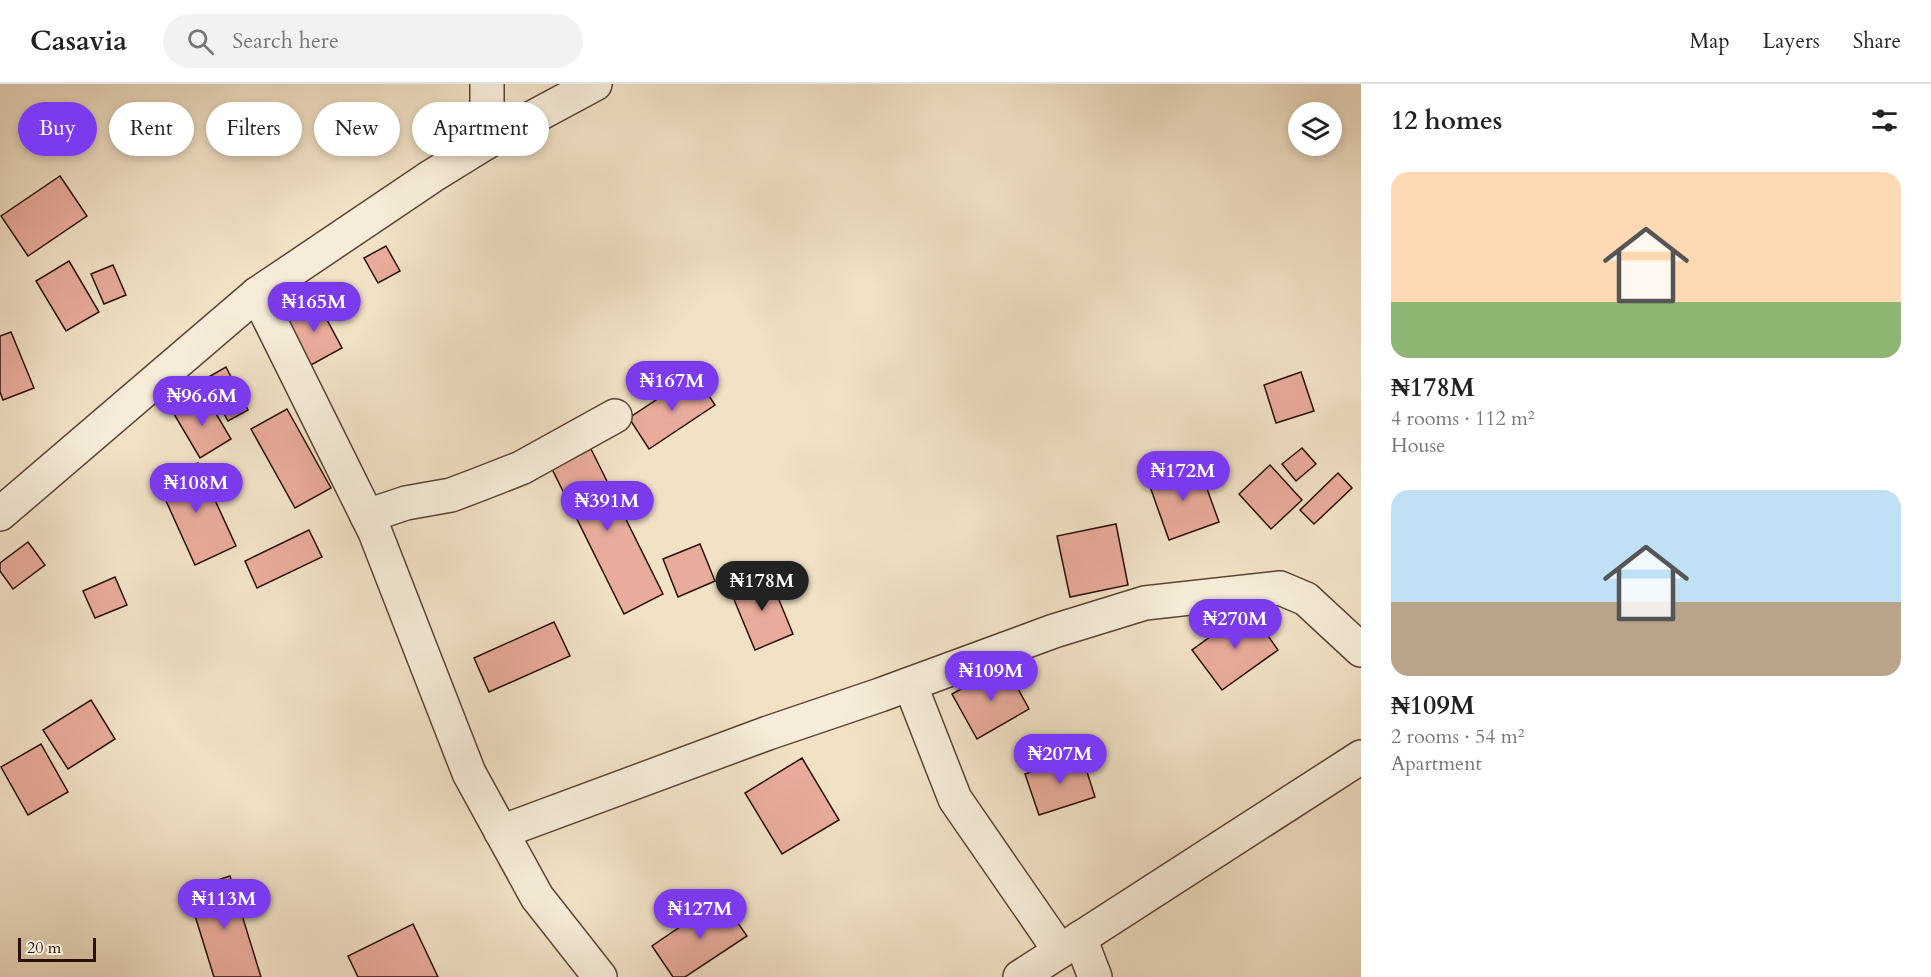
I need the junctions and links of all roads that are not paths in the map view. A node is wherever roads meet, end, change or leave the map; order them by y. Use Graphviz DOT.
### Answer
graph roads {
  1 [pos="487,84"];
  2 [pos="595,84"];
  3 [pos="487,102"];
  4 [pos="549,109"];
  5 [pos="464,156"];
  6 [pos="257,294"];
  7 [pos="615,416"];
  8 [pos="0,514"];
  9 [pos="368,516"];
  10 [pos="1361,650"];
  11 [pos="910,684"];
  12 [pos="1361,758"];
  13 [pos="501,832"];
  14 [pos="1070,945"];
  15 [pos="600,977"];
  16 [pos="1020,977"];
  17 [pos="1095,977"];
  1 -- 3 [label="street"];
  2 -- 4 [label="street"];
  5 -- 6 [label="street"];
  6 -- 8 [label="street"];
  6 -- 9 [label="street"];
  7 -- 9 [label="street"];
  9 -- 13 [label="street"];
  10 -- 11 [label="street"];
  11 -- 13 [label="street"];
  11 -- 14 [label="street"];
  12 -- 14 [label="street"];
  13 -- 15 [label="street"];
  14 -- 16 [label="street"];
  14 -- 17 [label="street"];
}
